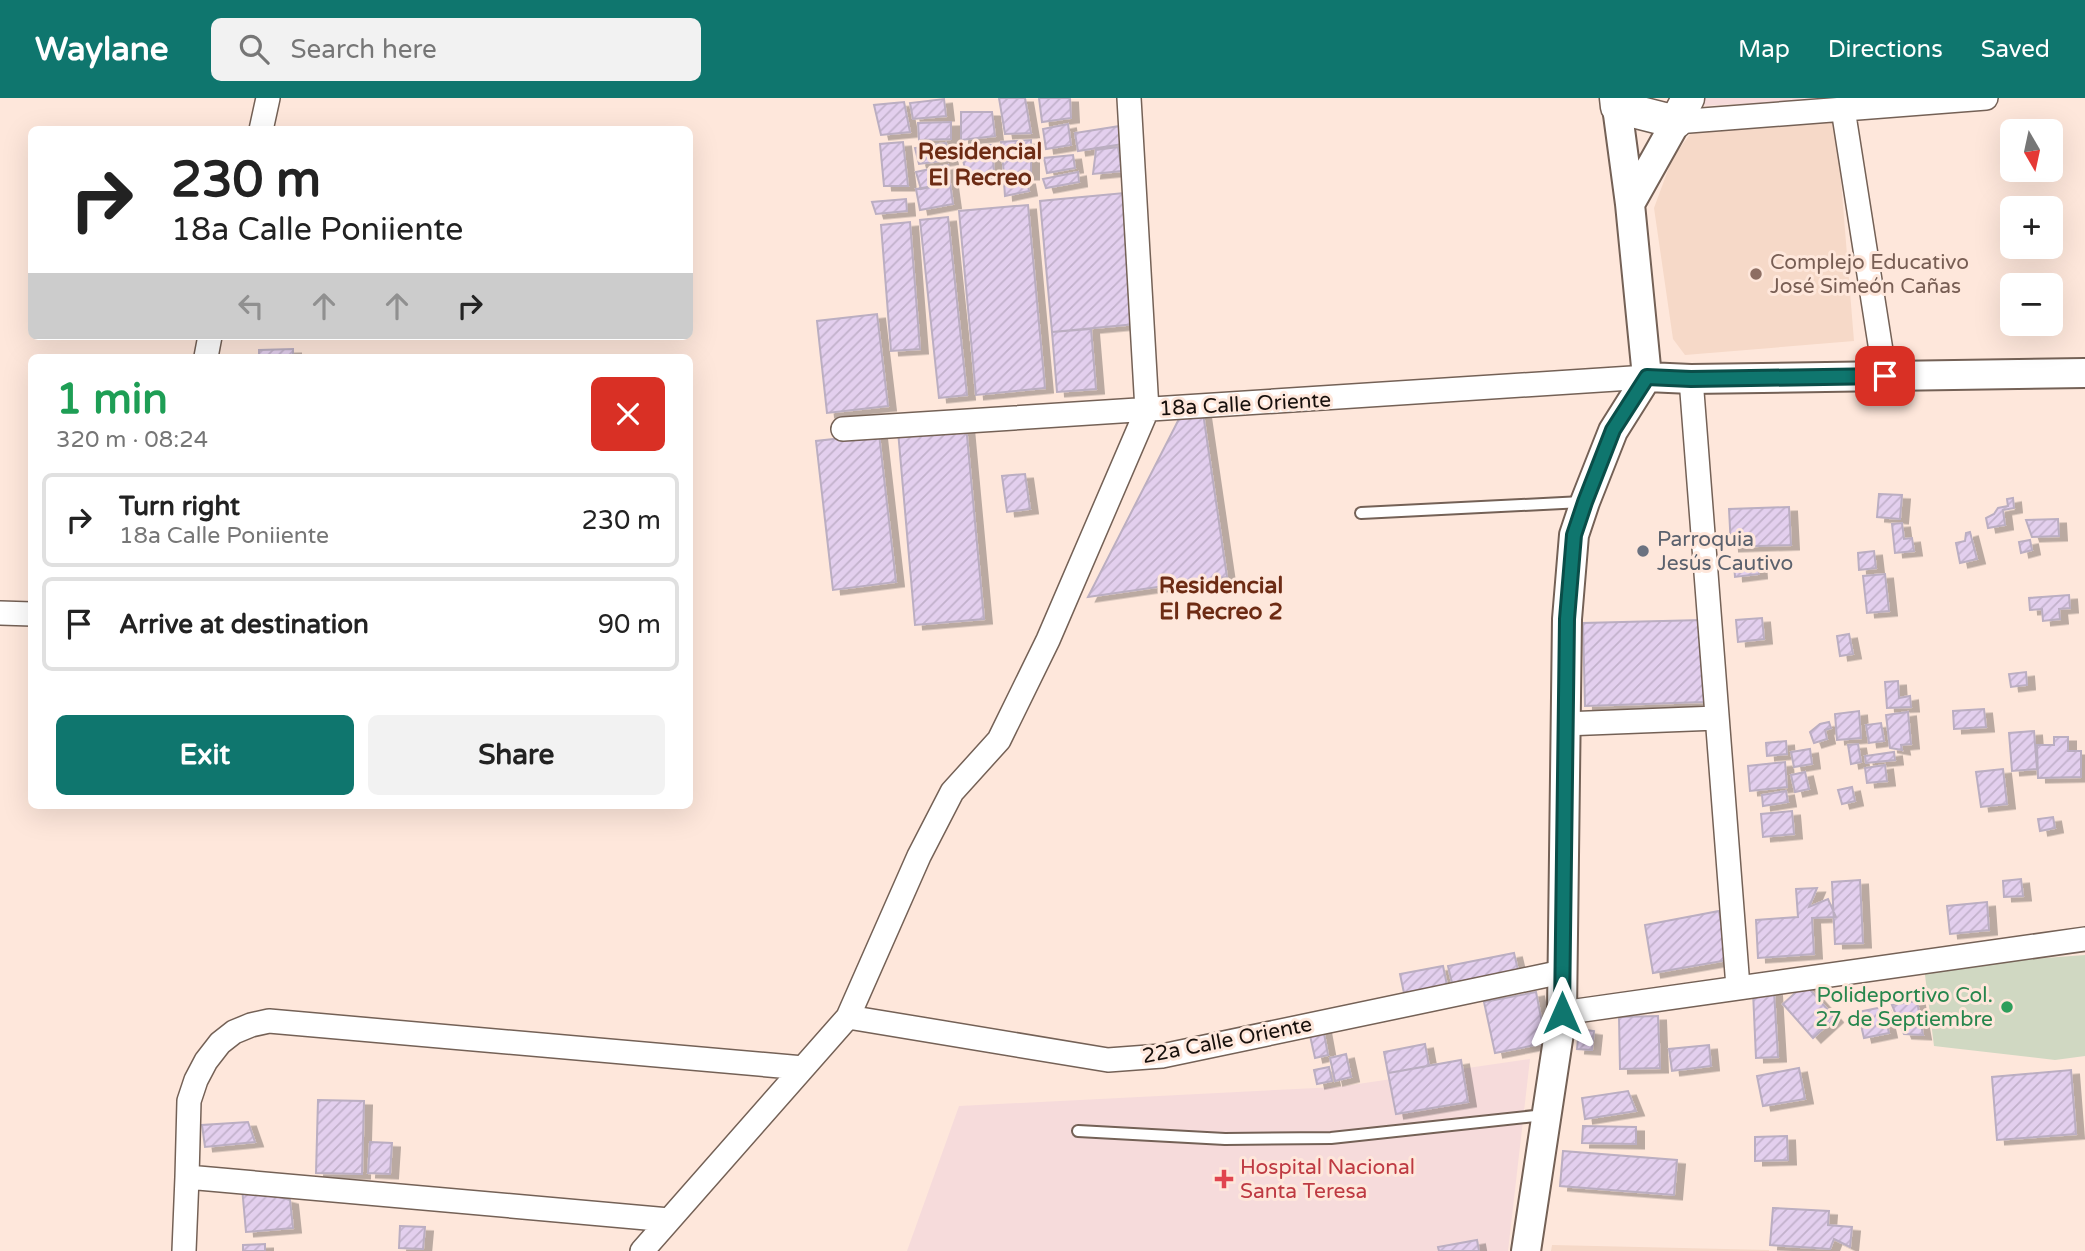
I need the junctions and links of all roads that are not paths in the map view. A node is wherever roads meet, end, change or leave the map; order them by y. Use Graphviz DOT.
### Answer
graph roads {
  1 [pos="268,98"];
  2 [pos="1129,98"];
  3 [pos="1986,98"];
  4 [pos="1616,103"];
  5 [pos="1843,109"];
  6 [pos="1682,110"];
  7 [pos="262,126"];
  8 [pos="1630,204"];
  9 [pos="2085,373"];
  10 [pos="1885,376"];
  11 [pos="1647,377"];
  12 [pos="1691,379"];
  13 [pos="1147,410"];
  14 [pos="843,429"];
  15 [pos="1585,502"];
  16 [pos="1362,513"];
  17 [pos="0,613"];
  18 [pos="28,614"];
  19 [pos="1717,718"];
  20 [pos="1564,724"];
  21 [pos="2085,939"];
  22 [pos="1562,972"];
  23 [pos="1738,987"];
  24 [pos="1562,1013"];
  25 [pos="848,1017"];
  26 [pos="803,1069"];
  27 [pos="1546,1115"];
  28 [pos="1077,1131"];
  29 [pos="187,1177"];
  30 [pos="670,1220"];
  31 [pos="184,1251"];
  32 [pos="642,1251"];
  33 [pos="1526,1251"];
  1 -- 7 [label="street"];
  2 -- 13 [label="street"];
  3 -- 5 [label="street"];
  4 -- 6 [label="main road"];
  4 -- 8 [label="street"];
  5 -- 6 [label="street"];
  5 -- 10 [label="street"];
  6 -- 8 [label="street"];
  8 -- 11 [label="street"];
  9 -- 10 [label="street"];
  10 -- 12 [label="street"];
  11 -- 12 [label="street"];
  11 -- 13 [label="street, 18a Calle Oriente"];
  11 -- 15 [label="street"];
  12 -- 19 [label="street"];
  13 -- 14 [label="street, 18a Calle Oriente"];
  13 -- 25 [label="street"];
  15 -- 16 [label="lane"];
  15 -- 20 [label="street"];
  17 -- 18 [label="street"];
  19 -- 20 [label="street"];
  19 -- 23 [label="street"];
  20 -- 22 [label="street"];
  21 -- 23 [label="street"];
  22 -- 24 [label="street"];
  22 -- 25 [label="street, 22a Calle Oriente"];
  23 -- 24 [label="street"];
  24 -- 27 [label="street"];
  25 -- 26 [label="street"];
  26 -- 29 [label="street"];
  26 -- 30 [label="street"];
  27 -- 28 [label="lane"];
  27 -- 33 [label="street"];
  29 -- 30 [label="street"];
  29 -- 31 [label="street"];
  30 -- 32 [label="street"];
}
